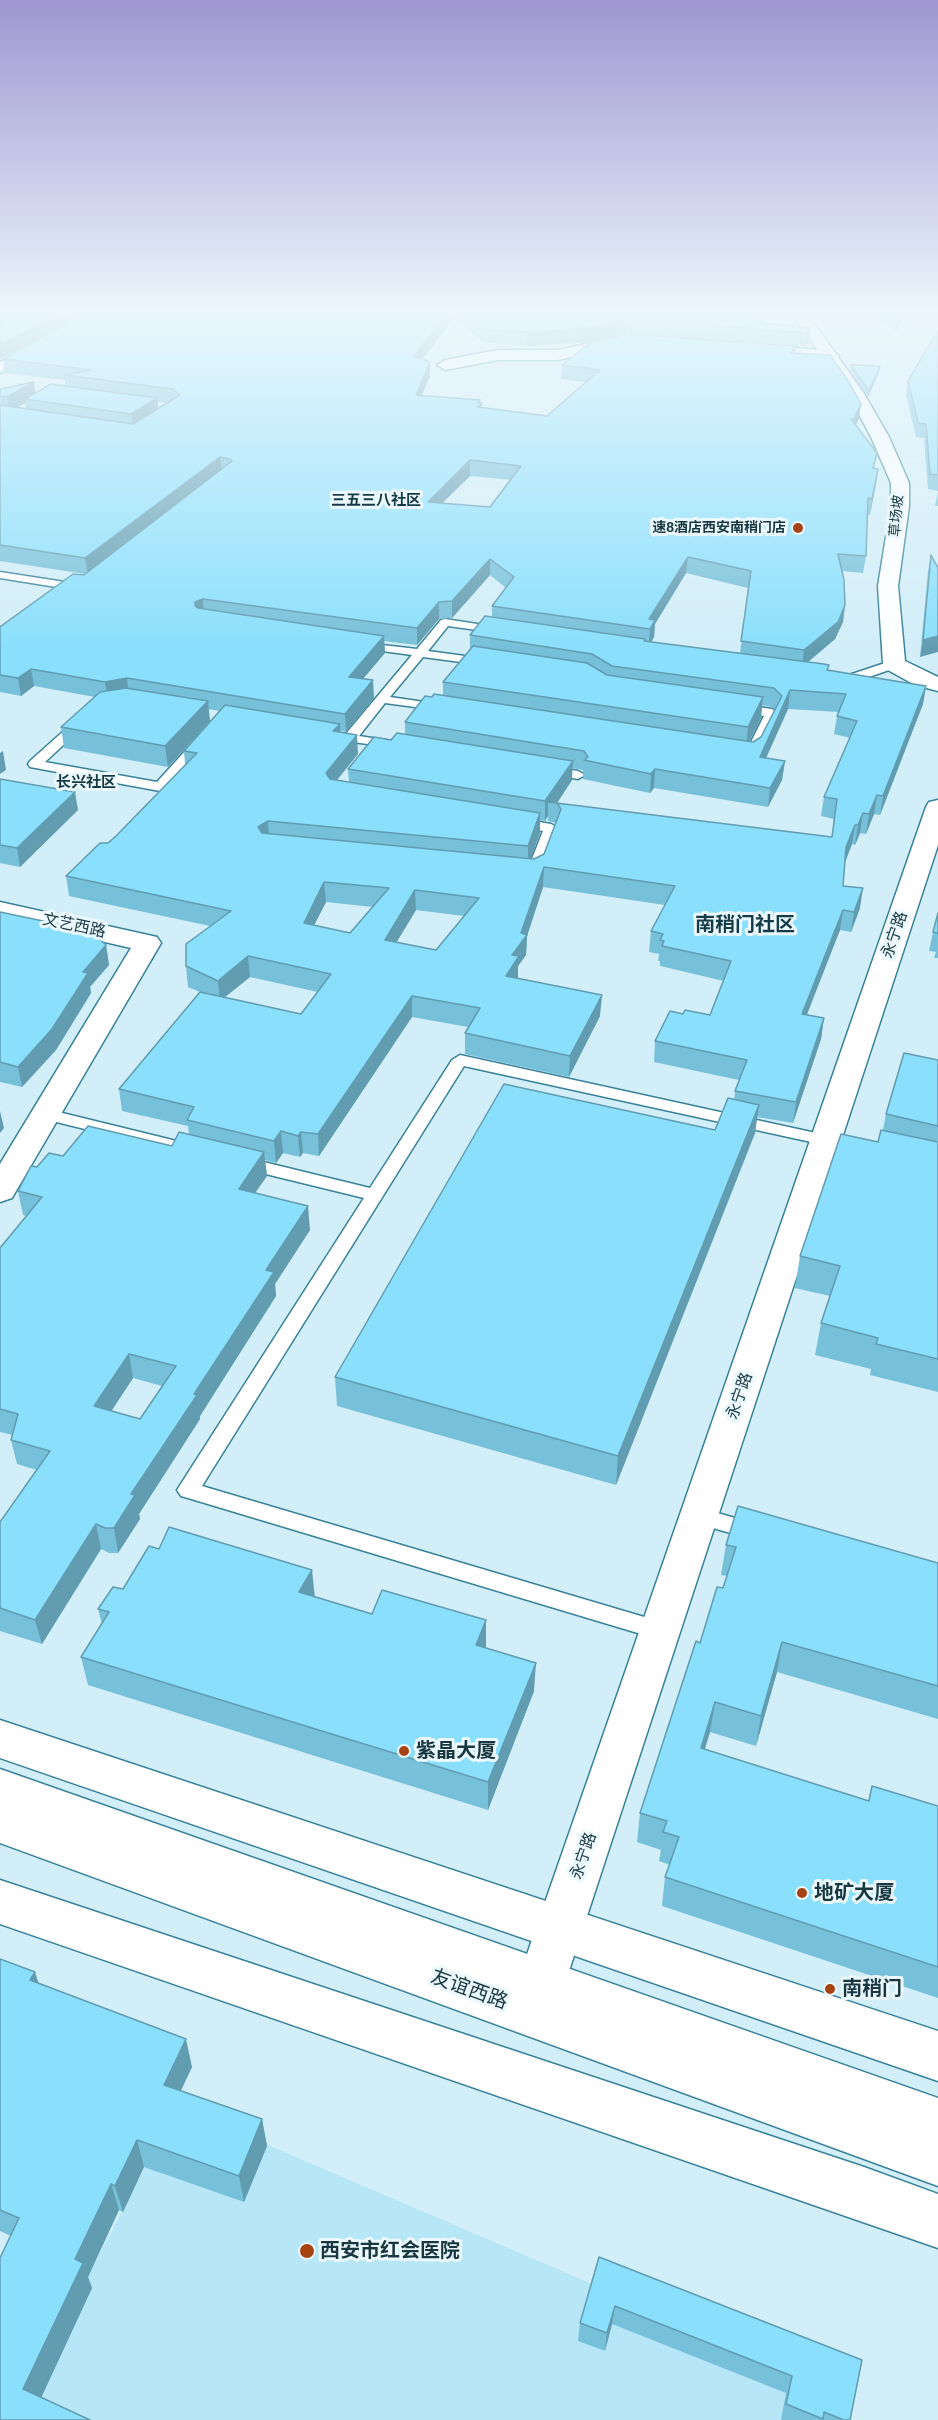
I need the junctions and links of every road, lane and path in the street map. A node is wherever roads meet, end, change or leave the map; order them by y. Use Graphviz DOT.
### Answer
graph roads {
  1 [pos="873,425"];
  2 [pos="0,575"];
  3 [pos="90,580"];
  4 [pos="516,632"];
  5 [pos="352,643"];
  6 [pos="420,653"];
  7 [pos="500,664"];
  8 [pos="894,664"];
  9 [pos="823,676"];
  10 [pos="938,684"];
  11 [pos="382,699"];
  12 [pos="728,707"];
  13 [pos="451,709"];
  14 [pos="90,714"];
  15 [pos="207,735"];
  16 [pos="377,742"];
  17 [pos="401,746"];
  18 [pos="728,752"];
  19 [pos="363,759"];
  20 [pos="531,767"];
  21 [pos="578,774"];
  22 [pos="938,807"];
  23 [pos="506,820"];
  24 [pos="511,871"];
  25 [pos="0,910"];
  26 [pos="46,1114"];
  27 [pos="837,1142"];
  28 [pos="0,1191"];
  29 [pos="375,1195"];
  30 [pos="699,1516"];
  31 [pos="779,1538"];
  32 [pos="661,1631"];
  33 [pos="0,1739"];
  34 [pos="0,1790"];
  35 [pos="0,1822"];
  36 [pos="0,1902"];
  37 [pos="559,1928"];
  38 [pos="541,1983"];
  39 [pos="938,2056"];
  40 [pos="938,2124"];
  41 [pos="938,2160"];
  42 [pos="938,2221"];
  1 -- 8 [label="street, 草场坡"];
  2 -- 3 [label="lane"];
  4 -- 6 [label="lane"];
  5 -- 6 [label="lane"];
  6 -- 7 [label="lane"];
  6 -- 11 [label="lane"];
  8 -- 9 [label="lane"];
  8 -- 10 [label="street"];
  11 -- 13 [label="lane"];
  11 -- 16 [label="lane"];
  12 -- 18 [label="lane"];
  14 -- 15 [label="lane"];
  16 -- 17 [label="lane"];
  16 -- 19 [label="lane"];
  20 -- 21 [label="lane"];
  22 -- 27 [label="street, 永宁路"];
  23 -- 24 [label="lane"];
  25 -- 26 [label="street, 文艺西路"];
  26 -- 28 [label="street"];
  26 -- 29 [label="lane"];
  27 -- 29 [label="lane"];
  27 -- 30 [label="street, 永宁路"];
  29 -- 32 [label="lane"];
  30 -- 31 [label="lane"];
  30 -- 32 [label="street, 永宁路"];
  32 -- 37 [label="street, 永宁路"];
  33 -- 37 [label="street"];
  34 -- 38 [label="street, 友谊西路"];
  35 -- 41 [label="street, 友谊西路"];
  36 -- 42 [label="street"];
  37 -- 38 [label="street, 永宁路"];
  37 -- 39 [label="street"];
  38 -- 40 [label="street, 友谊西路"];
}
